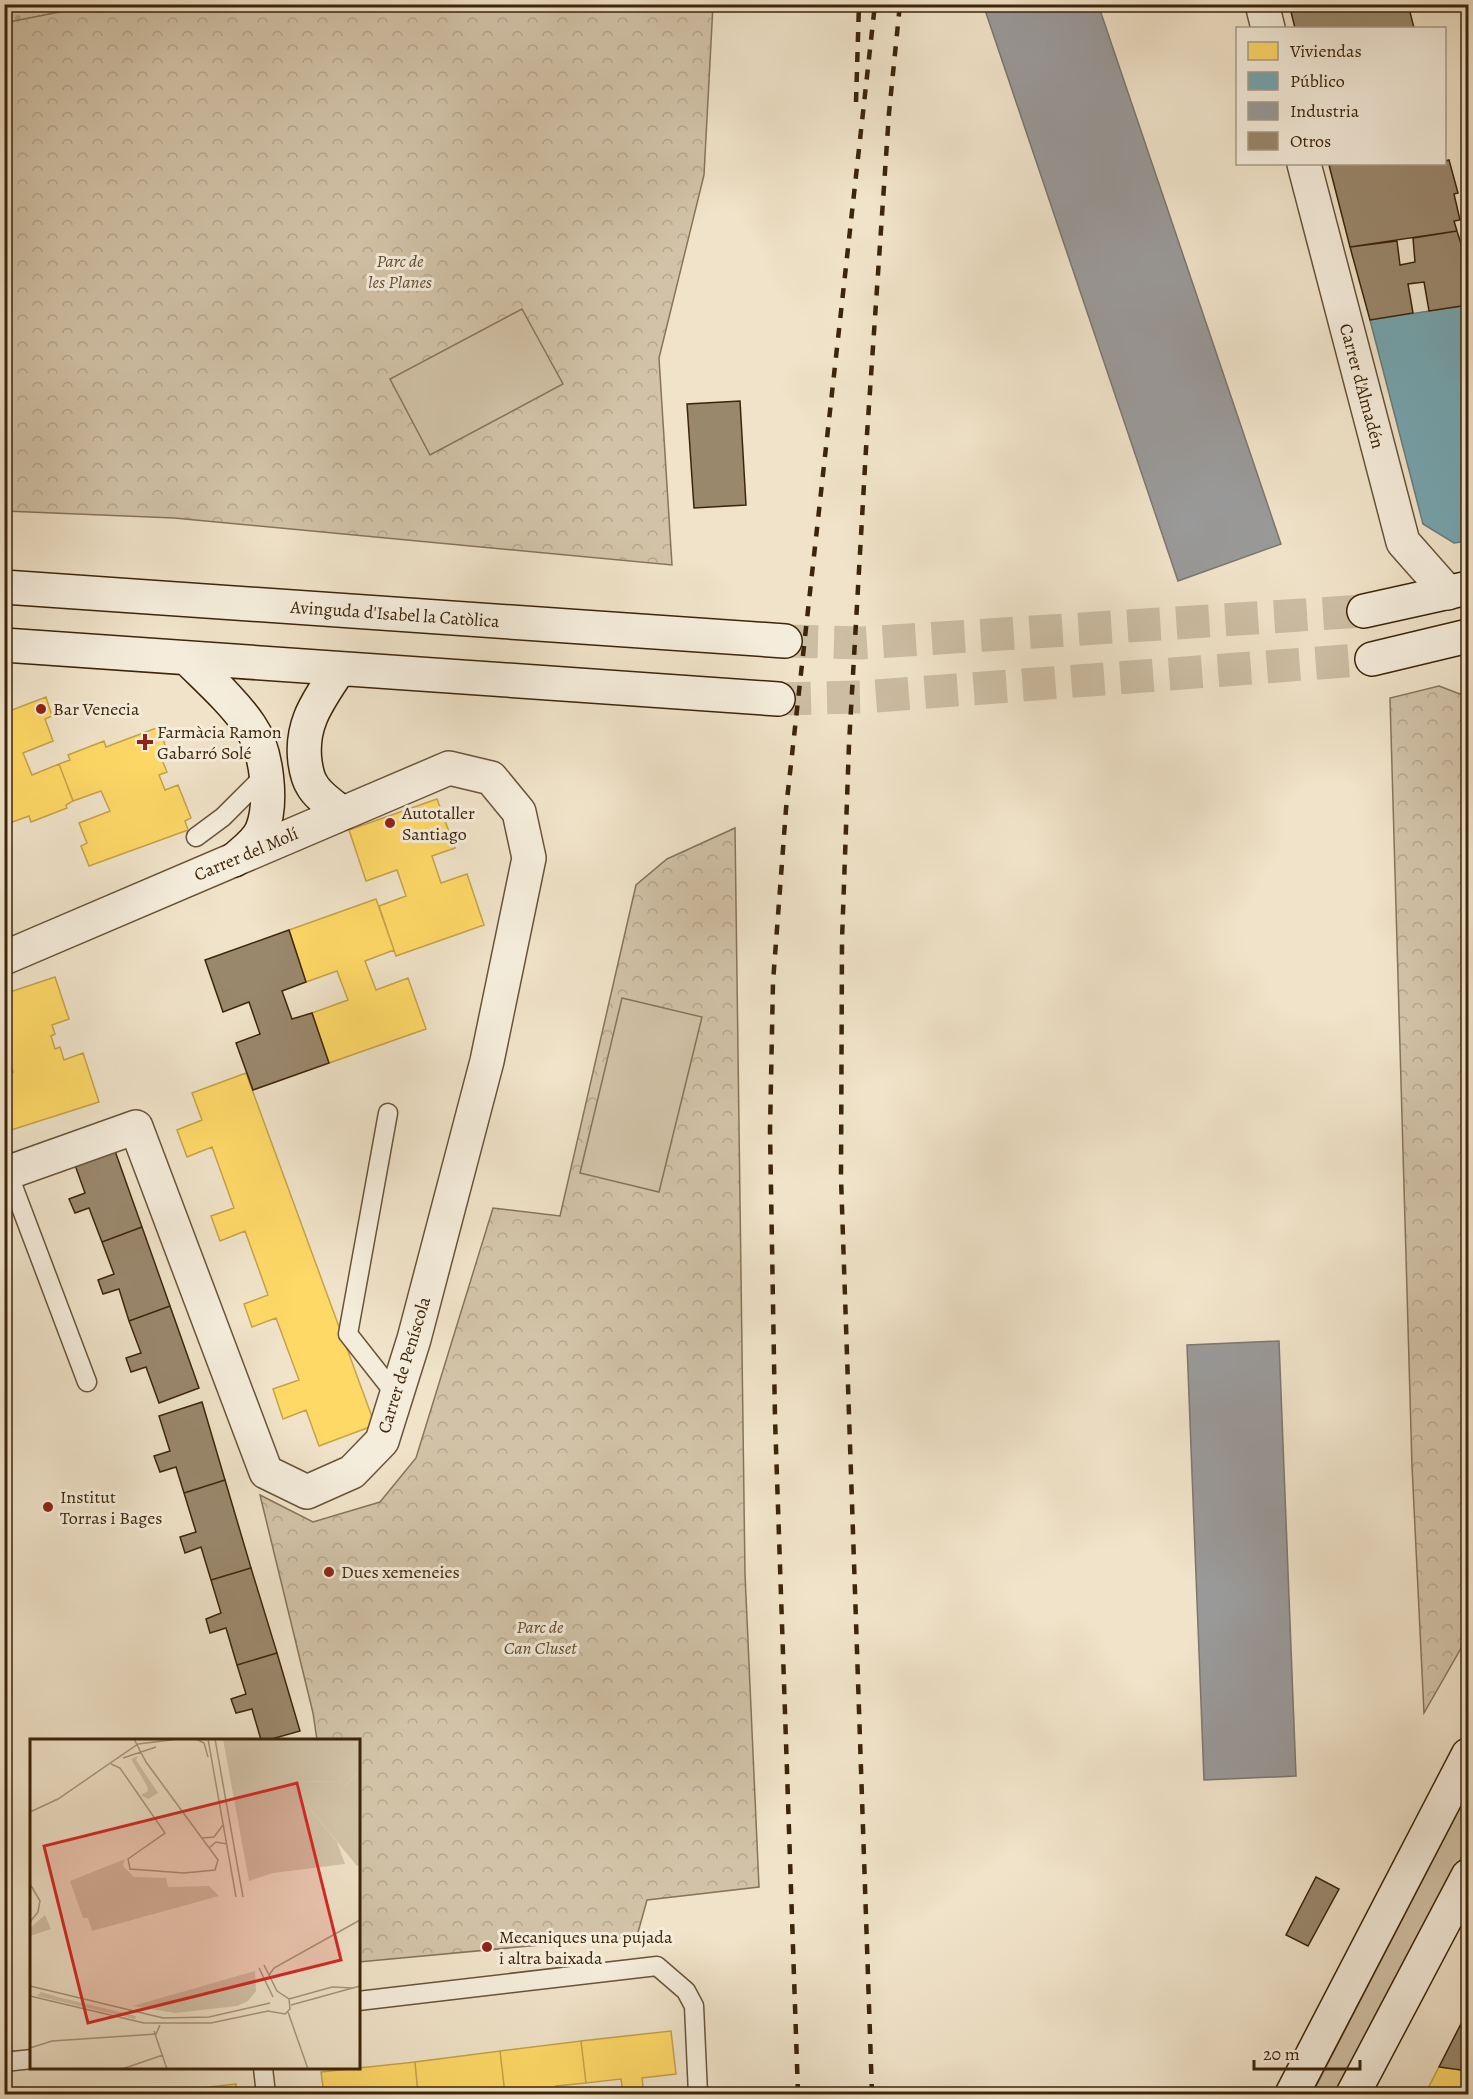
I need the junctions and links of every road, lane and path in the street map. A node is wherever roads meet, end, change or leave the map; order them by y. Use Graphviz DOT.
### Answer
graph roads {
  1 [pos="1262,4"];
  2 [pos="1268,27"];
  3 [pos="1304,165"];
  4 [pos="4,587"];
  5 [pos="1458,590"];
  6 [pos="1364,611"];
  7 [pos="1468,636"];
  8 [pos="785,641"];
  9 [pos="4,645"];
  10 [pos="187,658"];
  11 [pos="1372,659"];
  12 [pos="346,669"];
  13 [pos="778,699"];
  14 [pos="266,774"];
  15 [pos="491,778"];
  16 [pos="342,813"];
  17 [pos="196,837"];
  18 [pos="234,860"];
  19 [pos="4,958"];
  20 [pos="388,1113"];
  21 [pos="6,1174"];
  22 [pos="87,1382"];
  23 [pos="396,1395"];
  24 [pos="1468,1755"];
  25 [pos="1468,1876"];
  26 [pos="360,2001"];
  27 [pos="30,2059"];
  28 [pos="4,2062"];
  29 [pos="263,2069"];
  30 [pos="266,2094"];
  31 [pos="698,2094"];
  32 [pos="1292,2094"];
  33 [pos="1353,2094"];
  1 -- 2 [label="street"];
  3 -- 5 [label="street, Carrer d'Almadén"];
  4 -- 8 [label="street, Avinguda d'Isabel la Catòlica"];
  5 -- 6 [label="street"];
  7 -- 11 [label="street"];
  9 -- 10 [label="street"];
  10 -- 12 [label="street"];
  10 -- 14 [label="street"];
  12 -- 13 [label="street"];
  12 -- 16 [label="street"];
  14 -- 17 [label="lane"];
  14 -- 18 [label="street"];
  15 -- 16 [label="street, Carrer del Molí"];
  15 -- 23 [label="street, Carrer de Peníscola"];
  16 -- 18 [label="street, Carrer del Molí"];
  18 -- 19 [label="street, Carrer del Molí"];
  20 -- 23 [label="lane"];
  21 -- 22 [label="lane, Carrer de Peníscola"];
  21 -- 23 [label="street, Carrer de Peníscola"];
  24 -- 32 [label="street"];
  25 -- 33 [label="street"];
  26 -- 31 [label="lane"];
  27 -- 28 [label="lane"];
  29 -- 30 [label="lane"];
}
